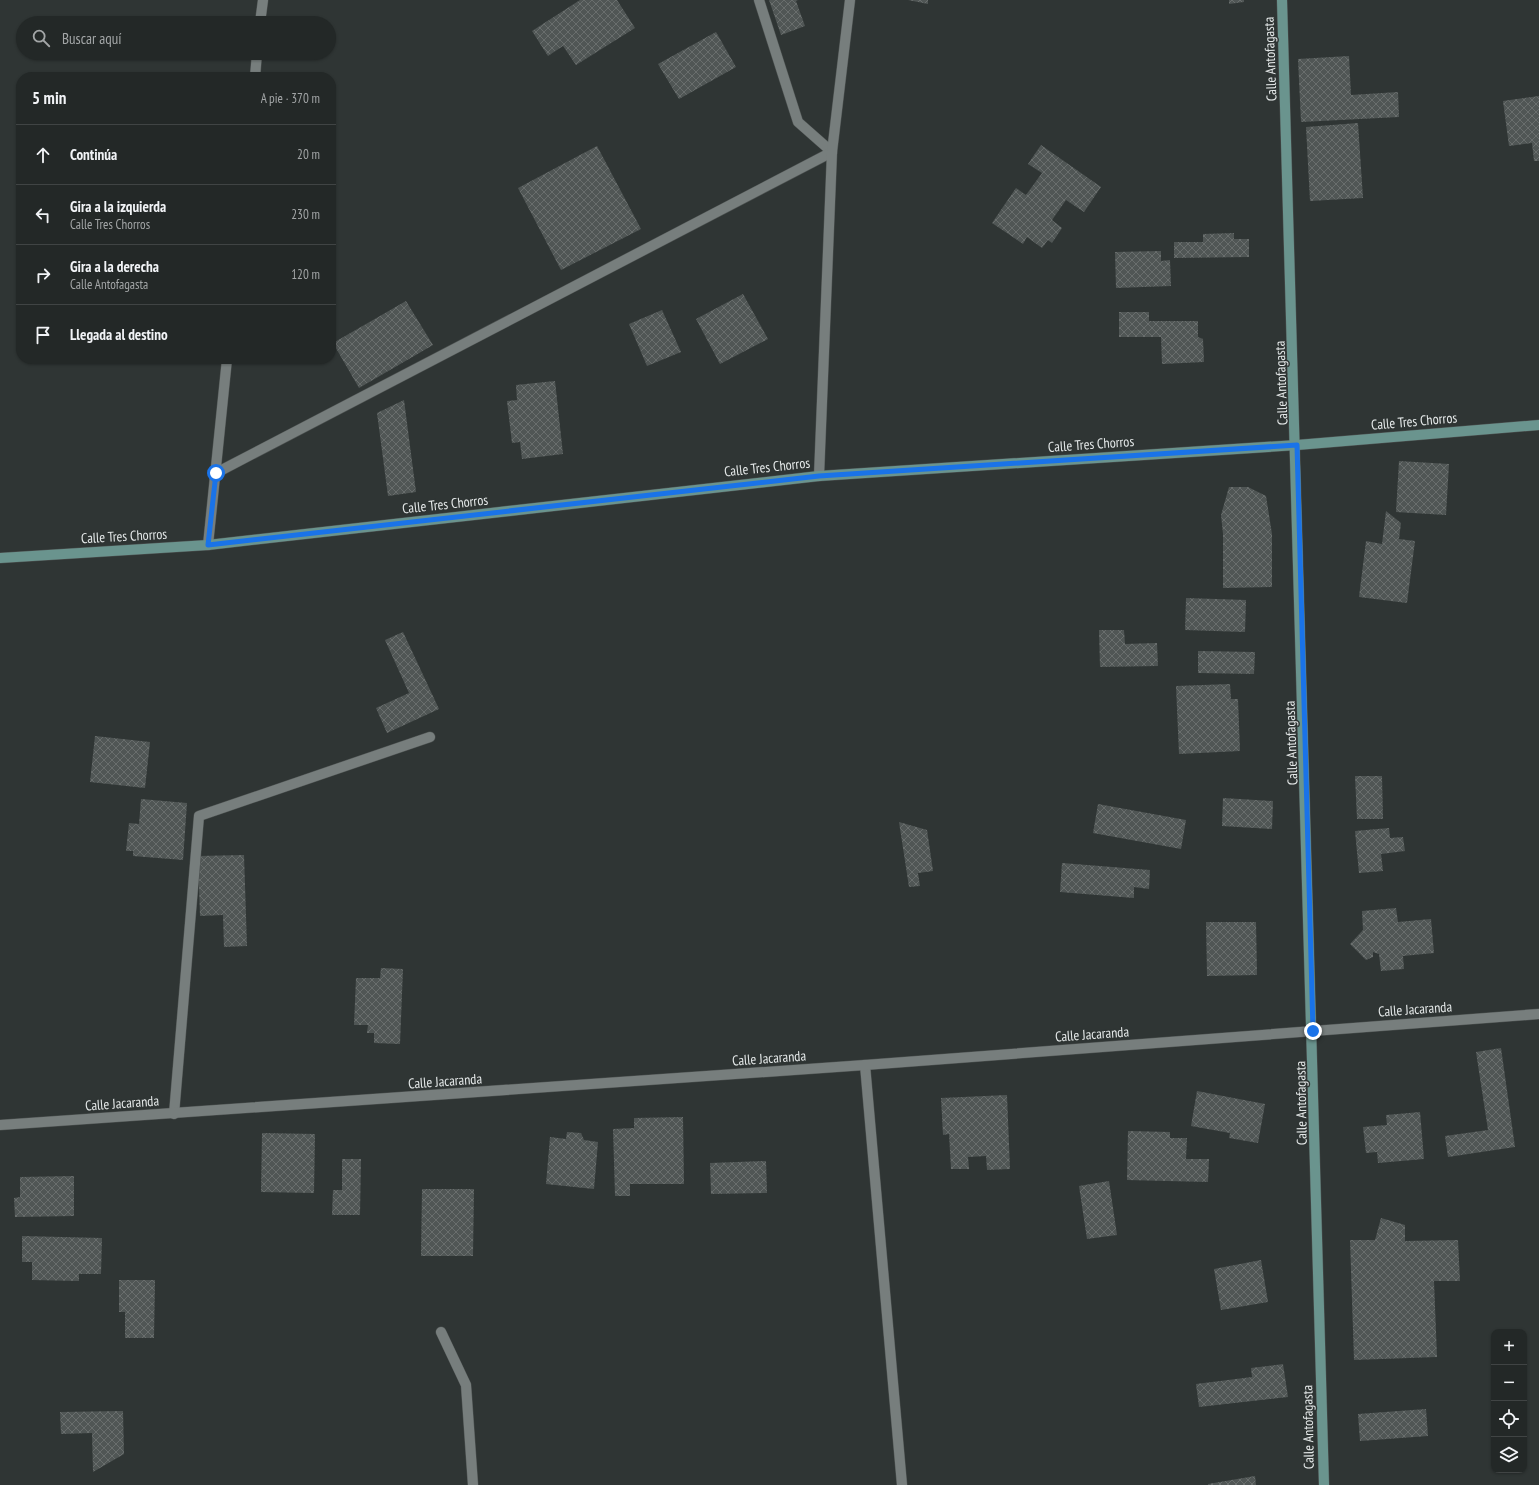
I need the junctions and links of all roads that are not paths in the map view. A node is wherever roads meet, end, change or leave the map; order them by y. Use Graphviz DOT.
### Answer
graph roads {
  1 [pos="263,0"];
  2 [pos="758,0"];
  3 [pos="850,0"];
  4 [pos="1282,0"];
  5 [pos="261,16"];
  6 [pos="256,60"];
  7 [pos="255,72"];
  8 [pos="832,152"];
  9 [pos="227,364"];
  10 [pos="1539,425"];
  11 [pos="1297,445"];
  12 [pos="216,473"];
  13 [pos="819,476"];
  14 [pos="208,545"];
  15 [pos="0,558"];
  16 [pos="430,738"];
  17 [pos="1539,1014"];
  18 [pos="1313,1031"];
  19 [pos="865,1065"];
  20 [pos="174,1114"];
  21 [pos="0,1125"];
  22 [pos="441,1332"];
  23 [pos="473,1485"];
  24 [pos="902,1485"];
  25 [pos="1324,1485"];
  1 -- 5 [label="street"];
  2 -- 8 [label="street"];
  3 -- 8 [label="street"];
  4 -- 11 [label="main road, Calle Antofagasta"];
  6 -- 7 [label="street"];
  8 -- 12 [label="street"];
  8 -- 13 [label="street"];
  9 -- 12 [label="street"];
  10 -- 11 [label="main road, Calle Tres Chorros"];
  11 -- 13 [label="main road, Calle Tres Chorros"];
  11 -- 18 [label="main road, Calle Antofagasta"];
  12 -- 14 [label="street"];
  13 -- 14 [label="main road, Calle Tres Chorros"];
  14 -- 15 [label="main road, Calle Tres Chorros"];
  16 -- 20 [label="street"];
  17 -- 18 [label="street, Calle Jacaranda"];
  18 -- 19 [label="street, Calle Jacaranda"];
  18 -- 25 [label="main road, Calle Antofagasta"];
  19 -- 20 [label="street, Calle Jacaranda"];
  19 -- 24 [label="street"];
  20 -- 21 [label="street, Calle Jacaranda"];
  22 -- 23 [label="street"];
}
